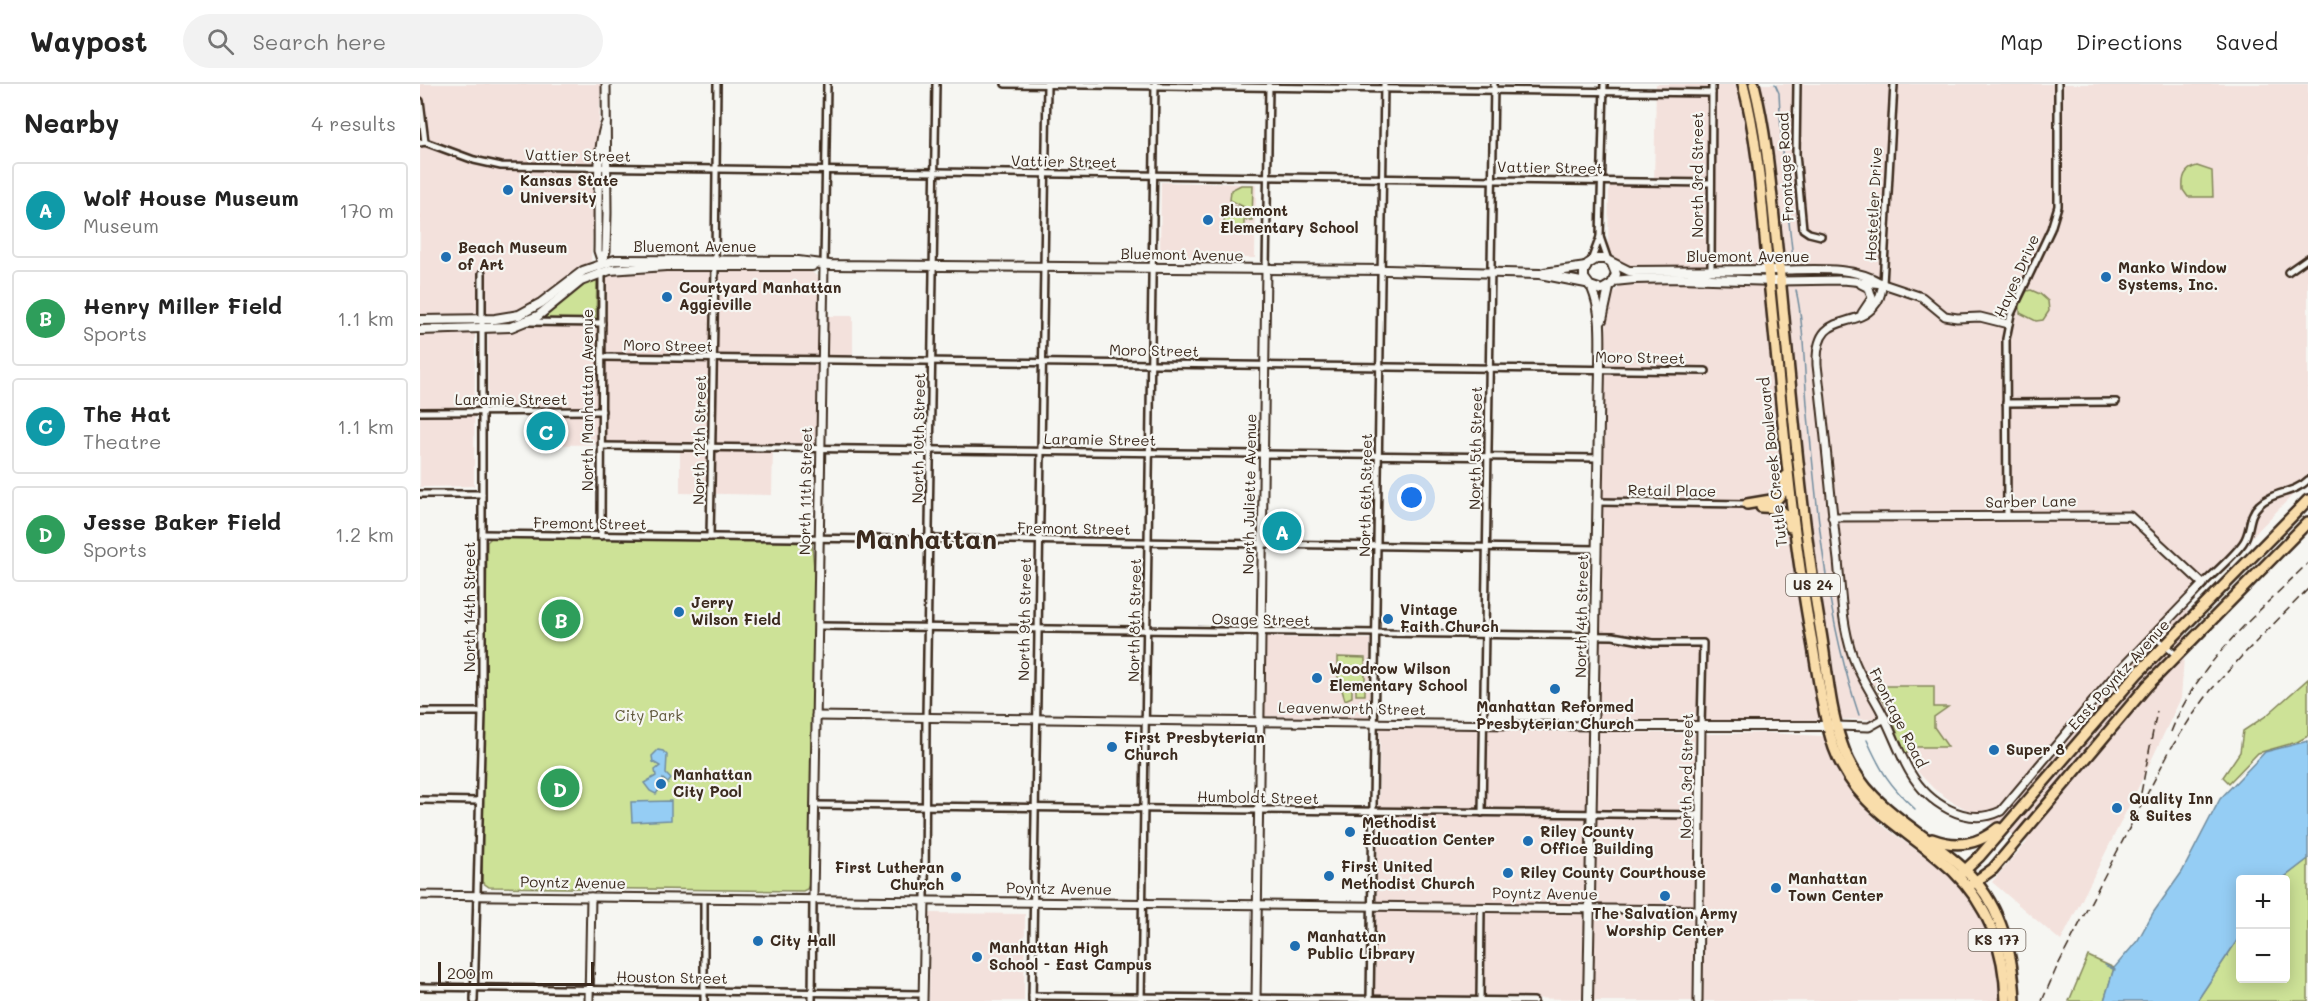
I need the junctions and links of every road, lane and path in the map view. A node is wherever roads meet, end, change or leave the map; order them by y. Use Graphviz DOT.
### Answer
graph roads {
  1 [pos="606,84"];
  2 [pos="717,84"];
  3 [pos="827,84"];
  4 [pos="936,84"];
  5 [pos="1005,84"];
  6 [pos="1047,84"];
  7 [pos="1604,84"];
  8 [pos="1712,84"];
  9 [pos="1743,84"];
  10 [pos="1754,84"];
  11 [pos="1797,84"];
  12 [pos="1894,84"];
  13 [pos="2058,84"];
  14 [pos="1155,85"];
  15 [pos="1269,86"];
  16 [pos="1384,86"];
  17 [pos="1494,87"];
  18 [pos="1604,91"];
  19 [pos="1712,93"];
  20 [pos="420,101"];
  21 [pos="423,143"];
  22 [pos="603,168"];
  23 [pos="716,170"];
  24 [pos="826,171"];
  25 [pos="935,173"];
  26 [pos="1045,174"];
  27 [pos="1154,175"];
  28 [pos="1268,177"];
  29 [pos="1383,178"];
  30 [pos="1492,180"];
  31 [pos="1602,181"];
  32 [pos="1711,183"];
  33 [pos="1821,236"];
  34 [pos="1600,237"];
  35 [pos="2308,258"];
  36 [pos="1610,262"];
  37 [pos="715,264"];
  38 [pos="1589,264"];
  39 [pos="824,265"];
  40 [pos="934,266"];
  41 [pos="602,267"];
  42 [pos="1043,267"];
  43 [pos="1152,268"];
  44 [pos="1711,269"];
  45 [pos="1266,270"];
  46 [pos="1382,270"];
  47 [pos="1768,270"];
  48 [pos="1779,270"];
  49 [pos="2288,272"];
  50 [pos="482,273"];
  51 [pos="1491,273"];
  52 [pos="1540,274"];
  53 [pos="1680,278"];
  54 [pos="1770,281"];
  55 [pos="1780,281"];
  56 [pos="1853,281"];
  57 [pos="1611,284"];
  58 [pos="1883,284"];
  59 [pos="1589,286"];
  60 [pos="1861,315"];
  61 [pos="482,319"];
  62 [pos="420,320"];
  63 [pos="528,322"];
  64 [pos="602,324"];
  65 [pos="1600,324"];
  66 [pos="2008,324"];
  67 [pos="482,329"];
  68 [pos="420,330"];
  69 [pos="602,357"];
  70 [pos="713,358"];
  71 [pos="822,359"];
  72 [pos="933,361"];
  73 [pos="1042,362"];
  74 [pos="1151,363"];
  75 [pos="1265,365"];
  76 [pos="1380,366"];
  77 [pos="1489,368"];
  78 [pos="1600,369"];
  79 [pos="1706,371"];
  80 [pos="2116,402"];
  81 [pos="2006,403"];
  82 [pos="602,411"];
  83 [pos="420,412"];
  84 [pos="483,412"];
  85 [pos="1783,416"];
  86 [pos="602,446"];
  87 [pos="712,448"];
  88 [pos="821,449"];
  89 [pos="931,450"];
  90 [pos="1041,452"];
  91 [pos="1149,453"];
  92 [pos="1264,454"];
  93 [pos="1378,456"];
  94 [pos="1488,457"];
  95 [pos="1599,458"];
  96 [pos="2308,480"];
  97 [pos="420,494"];
  98 [pos="482,494"];
  99 [pos="2308,500"];
  100 [pos="1597,502"];
  101 [pos="1747,504"];
  102 [pos="2007,516"];
  103 [pos="1832,517"];
  104 [pos="2308,522"];
  105 [pos="482,534"];
  106 [pos="602,536"];
  107 [pos="929,536"];
  108 [pos="710,537"];
  109 [pos="819,538"];
  110 [pos="1038,541"];
  111 [pos="1148,542"];
  112 [pos="1263,543"];
  113 [pos="1377,545"];
  114 [pos="1486,546"];
  115 [pos="1596,549"];
  116 [pos="1797,551"];
  117 [pos="2204,584"];
  118 [pos="818,626"];
  119 [pos="927,628"];
  120 [pos="1037,629"];
  121 [pos="1147,631"];
  122 [pos="1261,632"];
  123 [pos="1375,634"];
  124 [pos="1485,635"];
  125 [pos="2153,635"];
  126 [pos="1594,636"];
  127 [pos="1703,643"];
  128 [pos="2165,645"];
  129 [pos="2176,655"];
  130 [pos="420,712"];
  131 [pos="482,712"];
  132 [pos="816,716"];
  133 [pos="926,718"];
  134 [pos="1035,718"];
  135 [pos="1885,718"];
  136 [pos="1145,720"];
  137 [pos="1260,721"];
  138 [pos="1375,723"];
  139 [pos="1483,724"];
  140 [pos="1594,726"];
  141 [pos="1701,726"];
  142 [pos="1832,726"];
  143 [pos="420,800"];
  144 [pos="479,801"];
  145 [pos="815,805"];
  146 [pos="925,806"];
  147 [pos="1035,807"];
  148 [pos="1144,809"];
  149 [pos="1259,810"];
  150 [pos="1372,811"];
  151 [pos="1482,813"];
  152 [pos="1592,814"];
  153 [pos="1700,815"];
  154 [pos="2007,823"];
  155 [pos="1916,832"];
  156 [pos="1993,869"];
  157 [pos="1962,873"];
  158 [pos="1971,884"];
  159 [pos="420,895"];
  160 [pos="476,896"];
  161 [pos="591,897"];
  162 [pos="704,898"];
  163 [pos="813,898"];
  164 [pos="925,901"];
  165 [pos="1034,902"];
  166 [pos="1990,903"];
  167 [pos="1143,904"];
  168 [pos="1257,905"];
  169 [pos="1371,906"];
  170 [pos="1481,907"];
  171 [pos="1590,908"];
  172 [pos="1698,910"];
  173 [pos="420,987"];
  174 [pos="475,988"];
  175 [pos="590,989"];
  176 [pos="704,991"];
  177 [pos="812,992"];
  178 [pos="923,997"];
  179 [pos="1032,998"];
  180 [pos="1141,999"];
  181 [pos="1256,1000"];
  182 [pos="1370,1000"];
  183 [pos="474,1001"];
  184 [pos="589,1001"];
  185 [pos="704,1001"];
  186 [pos="812,1001"];
  187 [pos="1480,1001"];
  188 [pos="1534,1001"];
  189 [pos="1588,1001"];
  190 [pos="1698,1001"];
  191 [pos="2006,1001"];
  192 [pos="2014,1001"];
  1 -- 22 [label="street, North Manhattan Avenue"];
  2 -- 23 [label="street, North 12th Street"];
  3 -- 24 [label="street, North 11th Street"];
  4 -- 25 [label="street, North 10th Street"];
  5 -- 6 [label="street"];
  6 -- 14 [label="street"];
  6 -- 26 [label="street, North 9th Street"];
  7 -- 18 [label="street"];
  8 -- 19 [label="street, North 3rd Street"];
  9 -- 47 [label="highway, Tuttle Creek Boulevard / US 24"];
  10 -- 48 [label="highway, Tuttle Creek Boulevard / US 24"];
  11 -- 33 [label="street, Frontage Road"];
  12 -- 58 [label="street, Hostetler Drive"];
  13 -- 66 [label="street, Hayes Drive"];
  14 -- 15 [label="street"];
  14 -- 27 [label="street, North 8th Street"];
  15 -- 16 [label="street"];
  15 -- 28 [label="street, North Juliette Avenue"];
  16 -- 17 [label="street"];
  16 -- 29 [label="street, North 6th Street"];
  17 -- 18 [label="street"];
  17 -- 30 [label="street, North 5th Street"];
  18 -- 19 [label="street"];
  18 -- 31 [label="street"];
  19 -- 32 [label="street, North 3rd Street"];
  20 -- 21 [label="street"];
  21 -- 22 [label="street, Vattier Street"];
  22 -- 23 [label="street, Vattier Street"];
  22 -- 41 [label="street, North Manhattan Avenue"];
  23 -- 24 [label="street, Vattier Street"];
  23 -- 37 [label="street, North 12th Street"];
  24 -- 25 [label="street, Vattier Street"];
  24 -- 39 [label="street, North 11th Street"];
  25 -- 26 [label="street, Vattier Street"];
  25 -- 40 [label="street, North 10th Street"];
  26 -- 27 [label="street, Vattier Street"];
  26 -- 42 [label="street, North 9th Street"];
  27 -- 28 [label="street, Vattier Street"];
  27 -- 43 [label="street, North 8th Street"];
  28 -- 29 [label="street, Vattier Street"];
  28 -- 45 [label="street, North Juliette Avenue"];
  29 -- 30 [label="street, Vattier Street"];
  29 -- 46 [label="street, North 6th Street"];
  30 -- 31 [label="street, Vattier Street"];
  30 -- 51 [label="street, North 5th Street"];
  31 -- 32 [label="street, Vattier Street"];
  31 -- 34 [label="street"];
  32 -- 44 [label="street, North 3rd Street"];
  34 -- 36 [label="street"];
  34 -- 38 [label="street"];
  35 -- 49 [label="street"];
  36 -- 38 [label="main road"];
  36 -- 44 [label="main road, Bluemont Avenue"];
  36 -- 57 [label="main road"];
  37 -- 39 [label="main road, Bluemont Avenue"];
  37 -- 39 [label="main road, Bluemont Avenue"];
  37 -- 41 [label="main road, Bluemont Avenue"];
  37 -- 70 [label="street, North 12th Street"];
  38 -- 52 [label="main road, Bluemont Avenue"];
  38 -- 59 [label="main road"];
  39 -- 40 [label="main road, Bluemont Avenue"];
  39 -- 71 [label="street, North 11th Street"];
  40 -- 42 [label="main road, Bluemont Avenue"];
  40 -- 72 [label="street, North 10th Street"];
  41 -- 61 [label="main road"];
  41 -- 63 [label="main road"];
  41 -- 64 [label="street, North Manhattan Avenue"];
  42 -- 43 [label="main road, Bluemont Avenue"];
  42 -- 73 [label="street, North 9th Street"];
  43 -- 45 [label="main road, Bluemont Avenue"];
  43 -- 74 [label="street, North 8th Street"];
  44 -- 47 [label="main road, Bluemont Avenue"];
  44 -- 53 [label="street"];
  45 -- 46 [label="main road, Bluemont Avenue"];
  45 -- 75 [label="street, North Juliette Avenue"];
  46 -- 51 [label="main road, Bluemont Avenue"];
  46 -- 76 [label="street, North 6th Street"];
  47 -- 48 [label="main road, Bluemont Avenue"];
  47 -- 54 [label="highway, Tuttle Creek Boulevard / US 24"];
  48 -- 55 [label="highway, Tuttle Creek Boulevard / US 24"];
  48 -- 58 [label="street, Bluemont Avenue"];
  50 -- 61 [label="street, North 14th Street"];
  51 -- 52 [label="main road, Bluemont Avenue"];
  51 -- 77 [label="street, North 5th Street"];
  52 -- 59 [label="main road, Bluemont Avenue"];
  53 -- 54 [label="main road, Bluemont Avenue"];
  53 -- 57 [label="main road, Bluemont Avenue"];
  54 -- 55 [label="main road, Bluemont Avenue"];
  54 -- 85 [label="highway, Tuttle Creek Boulevard / US 24"];
  55 -- 56 [label="street, Bluemont Avenue"];
  55 -- 142 [label="highway, Tuttle Creek Boulevard / US 24"];
  56 -- 58 [label="street, Bluemont Avenue"];
  56 -- 60 [label="street"];
  57 -- 59 [label="main road"];
  57 -- 65 [label="main road, North 4th Street"];
  58 -- 60 [label="street, Hostetler Drive"];
  58 -- 66 [label="street, Bluemont Avenue"];
  59 -- 65 [label="main road, North 4th Street"];
  60 -- 103 [label="street, Frontage Road"];
  61 -- 62 [label="main road"];
  61 -- 67 [label="street, North 14th Street"];
  63 -- 64 [label="street"];
  63 -- 67 [label="main road"];
  64 -- 69 [label="street, North Manhattan Avenue"];
  65 -- 78 [label="main road, North 4th Street"];
  66 -- 81 [label="street, Hayes Drive"];
  67 -- 68 [label="main road"];
  67 -- 84 [label="street, North 14th Street"];
  69 -- 70 [label="street, Moro Street"];
  69 -- 82 [label="street, North Manhattan Avenue"];
  70 -- 71 [label="street, Moro Street"];
  70 -- 87 [label="street, North 12th Street"];
  71 -- 72 [label="street, Moro Street"];
  71 -- 88 [label="street, North 11th Street"];
  72 -- 73 [label="street, Moro Street"];
  72 -- 89 [label="street, North 10th Street"];
  73 -- 74 [label="street, Moro Street"];
  73 -- 90 [label="street, North 9th Street"];
  74 -- 75 [label="street, Moro Street"];
  74 -- 91 [label="street, North 8th Street"];
  75 -- 76 [label="street, Moro Street"];
  75 -- 92 [label="street, North Juliette Avenue"];
  76 -- 77 [label="street, Moro Street"];
  76 -- 93 [label="street, North 6th Street"];
  77 -- 78 [label="street, Moro Street"];
  77 -- 94 [label="street, North 5th Street"];
  78 -- 79 [label="street, Moro Street"];
  78 -- 95 [label="main road, North 4th Street"];
  80 -- 81 [label="street"];
  81 -- 102 [label="street, Hayes Drive"];
  82 -- 84 [label="street, Laramie Street"];
  82 -- 86 [label="street, North Manhattan Avenue"];
  83 -- 84 [label="street, Laramie Street"];
  84 -- 98 [label="street, North 14th Street"];
  85 -- 101 [label="highway"];
  85 -- 116 [label="highway, Tuttle Creek Boulevard / US 24"];
  86 -- 87 [label="street, Laramie Street"];
  86 -- 106 [label="street, North Manhattan Avenue"];
  87 -- 88 [label="street, Laramie Street"];
  87 -- 108 [label="street, North 12th Street"];
  88 -- 89 [label="street, Laramie Street"];
  88 -- 109 [label="street, North 11th Street"];
  89 -- 90 [label="street, Laramie Street"];
  89 -- 107 [label="street, North 10th Street"];
  90 -- 91 [label="street, Laramie Street"];
  90 -- 110 [label="street, North 9th Street"];
  91 -- 92 [label="street, Laramie Street"];
  91 -- 111 [label="street, North 8th Street"];
  92 -- 93 [label="street, Laramie Street"];
  92 -- 112 [label="street, North Juliette Avenue"];
  93 -- 94 [label="street, Laramie Street"];
  93 -- 113 [label="street, North 6th Street"];
  94 -- 95 [label="street, Laramie Street"];
  94 -- 114 [label="street, North 5th Street"];
  95 -- 100 [label="main road, North 4th Street"];
  96 -- 117 [label="street, Frontage Road"];
  97 -- 98 [label="street"];
  98 -- 105 [label="street, North 14th Street"];
  99 -- 128 [label="highway, East Poyntz Avenue / US 24"];
  100 -- 101 [label="street, Retail Place"];
  100 -- 115 [label="main road, North 4th Street"];
  101 -- 116 [label="highway"];
  102 -- 103 [label="street, Sarber Lane"];
  102 -- 117 [label="street, Sarber Lane"];
  103 -- 135 [label="street, Frontage Road"];
  104 -- 129 [label="highway, East Poyntz Avenue"];
  105 -- 106 [label="street, Fremont Street"];
  105 -- 131 [label="street, North 14th Street"];
  106 -- 108 [label="street, Fremont Street"];
  107 -- 109 [label="street, Fremont Street"];
  107 -- 110 [label="street, Fremont Street"];
  107 -- 119 [label="street, North 10th Street"];
  108 -- 109 [label="street, Fremont Street"];
  109 -- 118 [label="street, North 11th Street"];
  110 -- 111 [label="street, Fremont Street"];
  110 -- 120 [label="street, North 9th Street"];
  111 -- 112 [label="street, Fremont Street"];
  111 -- 121 [label="street, North 8th Street"];
  112 -- 113 [label="street, Fremont Street"];
  112 -- 122 [label="street, North Juliette Avenue"];
  113 -- 114 [label="street, Fremont Street"];
  113 -- 123 [label="street, North 6th Street"];
  114 -- 115 [label="street, Fremont Street"];
  114 -- 124 [label="street, North 5th Street"];
  115 -- 126 [label="main road, North 4th Street"];
  116 -- 142 [label="highway, Tuttle Creek Boulevard / US 24"];
  117 -- 125 [label="street, Frontage Road"];
  118 -- 119 [label="street, Osage Street"];
  118 -- 132 [label="street, North 11th Street"];
  119 -- 120 [label="street, Osage Street"];
  119 -- 133 [label="street, North 10th Street"];
  120 -- 121 [label="street, Osage Street"];
  120 -- 134 [label="street, North 9th Street"];
  121 -- 122 [label="street, Osage Street"];
  121 -- 136 [label="street, North 8th Street"];
  122 -- 123 [label="street, Osage Street"];
  122 -- 137 [label="street, North Juliette Avenue"];
  123 -- 124 [label="street, Osage Street"];
  123 -- 138 [label="street, North 6th Street"];
  124 -- 126 [label="street, Osage Street"];
  124 -- 139 [label="street, North 5th Street"];
  125 -- 128 [label="street"];
  125 -- 135 [label="street, Frontage Road"];
  126 -- 127 [label="street, Osage Street"];
  126 -- 140 [label="main road, North 4th Street"];
  127 -- 141 [label="street, North 3rd Street"];
  128 -- 129 [label="street"];
  128 -- 154 [label="highway, East Poyntz Avenue / US 24"];
  129 -- 156 [label="highway, East Poyntz Avenue"];
  130 -- 131 [label="street"];
  131 -- 144 [label="street, North 14th Street"];
  132 -- 133 [label="street, Leavenworth Street"];
  132 -- 145 [label="street, North 11th Street"];
  133 -- 134 [label="street, Leavenworth Street"];
  133 -- 146 [label="street, North 10th Street"];
  134 -- 136 [label="street, Leavenworth Street"];
  134 -- 147 [label="street, North 9th Street"];
  135 -- 142 [label="street, Leavenworth Street"];
  136 -- 137 [label="street, Leavenworth Street"];
  136 -- 148 [label="street, North 8th Street"];
  137 -- 138 [label="street, Leavenworth Street"];
  137 -- 149 [label="street, North Juliette Avenue"];
  138 -- 139 [label="street, Leavenworth Street"];
  138 -- 150 [label="street, North 6th Street"];
  139 -- 140 [label="street, Leavenworth Street"];
  139 -- 151 [label="street, North 5th Street"];
  140 -- 141 [label="main road, Leavenworth Street"];
  140 -- 152 [label="main road, North 4th Street"];
  141 -- 142 [label="main road, Leavenworth Street"];
  141 -- 153 [label="street, North 3rd Street"];
  142 -- 155 [label="highway, Tuttle Creek Boulevard / US 24"];
  142 -- 157 [label="highway, Tuttle Creek Boulevard / US 24"];
  143 -- 144 [label="street"];
  144 -- 160 [label="street, North 14th Street"];
  145 -- 146 [label="street, Humboldt Street"];
  145 -- 163 [label="street, North 11th Street"];
  146 -- 147 [label="street, Humboldt Street"];
  146 -- 164 [label="street, North 10th Street"];
  147 -- 148 [label="street, Humboldt Street"];
  147 -- 165 [label="street, North 9th Street"];
  148 -- 149 [label="street, Humboldt Street"];
  148 -- 167 [label="street, North 8th Street"];
  149 -- 150 [label="street, Humboldt Street"];
  149 -- 168 [label="street, North Juliette Avenue"];
  150 -- 151 [label="street, Humboldt Street"];
  150 -- 169 [label="street, North 6th Street"];
  151 -- 152 [label="street, Humboldt Street"];
  152 -- 153 [label="street, Humboldt Street"];
  152 -- 171 [label="main road, North 4th Street"];
  153 -- 172 [label="street, North 3rd Street"];
  154 -- 155 [label="highway, US 24"];
  154 -- 157 [label="highway, East Poyntz Avenue / US 24"];
  155 -- 157 [label="highway, Tuttle Creek Boulevard"];
  156 -- 158 [label="highway, East Poyntz Avenue"];
  156 -- 166 [label="highway"];
  157 -- 158 [label="highway, Tuttle Creek Boulevard / US 24"];
  158 -- 166 [label="highway, KS 177"];
  158 -- 191 [label="highway, KS 177"];
  159 -- 160 [label="street, Poyntz Avenue"];
  160 -- 161 [label="street, Poyntz Avenue"];
  160 -- 174 [label="street, North 14th Street"];
  161 -- 162 [label="street, Poyntz Avenue"];
  161 -- 175 [label="street"];
  162 -- 163 [label="street, Poyntz Avenue"];
  162 -- 176 [label="street"];
  163 -- 164 [label="street, Poyntz Avenue"];
  163 -- 177 [label="street"];
  164 -- 165 [label="street, Poyntz Avenue"];
  164 -- 178 [label="street"];
  165 -- 167 [label="street, Poyntz Avenue"];
  165 -- 179 [label="street, North 9th Street"];
  166 -- 192 [label="highway, KS 177"];
  167 -- 168 [label="street, Poyntz Avenue"];
  167 -- 180 [label="street, North 8th Street"];
  168 -- 169 [label="street, Poyntz Avenue"];
  168 -- 181 [label="street, North Juliette Avenue"];
  169 -- 170 [label="street, Poyntz Avenue"];
  169 -- 182 [label="street, North 6th Street"];
  170 -- 171 [label="street, Poyntz Avenue"];
  170 -- 187 [label="street"];
  171 -- 172 [label="street, Poyntz Avenue"];
  171 -- 189 [label="main road, North 4th Street"];
  172 -- 190 [label="street, North 3rd Street"];
  173 -- 174 [label="street, Houston Street"];
  174 -- 175 [label="street, Houston Street"];
  174 -- 183 [label="street, North 14th Street"];
  175 -- 176 [label="street, Houston Street"];
  175 -- 184 [label="street"];
  176 -- 177 [label="street, Houston Street"];
  176 -- 185 [label="street"];
  177 -- 178 [label="street, Houston Street"];
  177 -- 186 [label="street"];
  179 -- 180 [label="street"];
  180 -- 181 [label="street"];
  181 -- 182 [label="street"];
  182 -- 187 [label="street"];
  187 -- 188 [label="street"];
}
